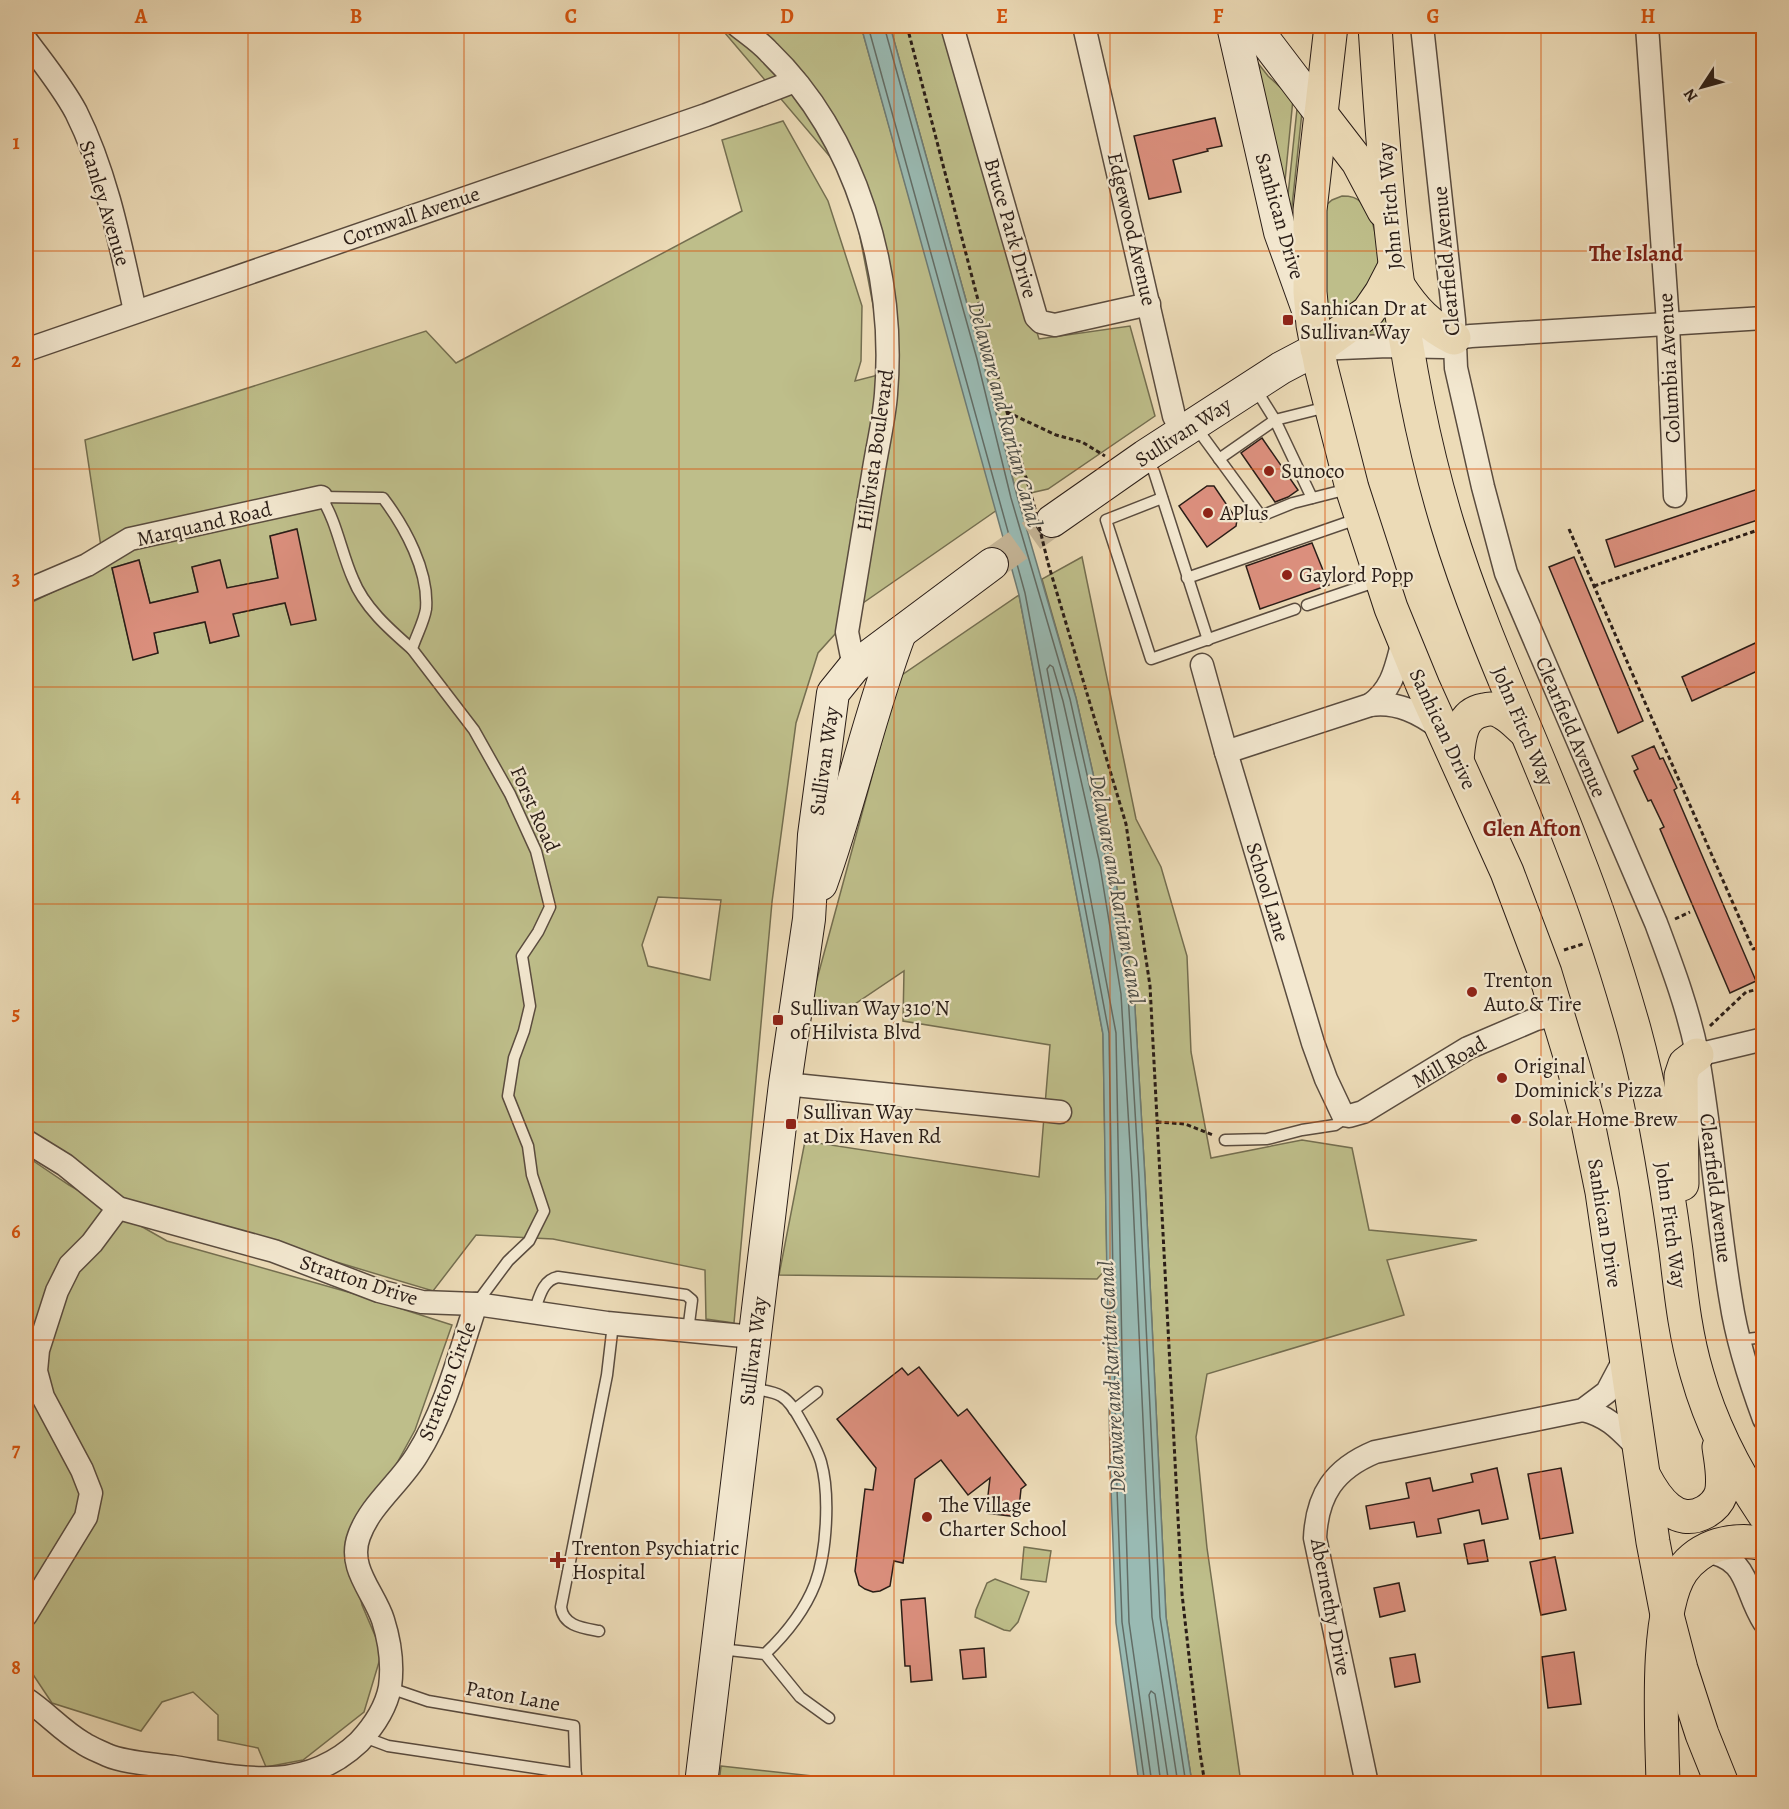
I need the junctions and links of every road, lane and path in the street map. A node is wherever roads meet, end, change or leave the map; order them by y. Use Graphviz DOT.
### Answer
graph roads {
  1 [pos="738,26"];
  2 [pos="907,26"];
  3 [pos="952,26"];
  4 [pos="1084,26"];
  5 [pos="1233,26"];
  6 [pos="1254,26"];
  7 [pos="1330,26"];
  8 [pos="1375,26"];
  9 [pos="1422,26"];
  10 [pos="1647,26"];
  11 [pos="26,40"];
  12 [pos="795,81"];
  13 [pos="1321,114"];
  14 [pos="1370,184"];
  15 [pos="1310,210"];
  16 [pos="1391,229"];
  17 [pos="1396,275"];
  18 [pos="1149,304"];
  19 [pos="135,311"];
  20 [pos="1764,318"];
  21 [pos="1668,323"];
  22 [pos="1315,337"];
  23 [pos="1454,338"];
  24 [pos="1407,346"];
  25 [pos="26,350"];
  26 [pos="1254,386"];
  27 [pos="1330,406"];
  28 [pos="1007,412"];
  29 [pos="1275,420"];
  30 [pos="1188,428"];
  31 [pos="1145,456"];
  32 [pos="1219,459"];
  33 [pos="1112,460"];
  34 [pos="1675,496"];
  35 [pos="321,498"];
  36 [pos="1162,498"];
  37 [pos="1312,498"];
  38 [pos="1356,503"];
  39 [pos="1096,507"];
  40 [pos="1043,513"];
  41 [pos="1764,528"];
  42 [pos="1569,529"];
  43 [pos="992,564"];
  44 [pos="1187,578"];
  45 [pos="1381,580"];
  46 [pos="1594,586"];
  47 [pos="26,591"];
  48 [pos="1307,605"];
  49 [pos="1295,609"];
  50 [pos="900,633"];
  51 [pos="1208,640"];
  52 [pos="1403,641"];
  53 [pos="412,649"];
  54 [pos="1202,665"];
  55 [pos="854,667"];
  56 [pos="1370,705"];
  57 [pos="1525,731"];
  58 [pos="1450,745"];
  59 [pos="1226,752"];
  60 [pos="847,804"];
  61 [pos="1690,912"];
  62 [pos="809,919"];
  63 [pos="1670,921"];
  64 [pos="1764,946"];
  65 [pos="1764,988"];
  66 [pos="1558,1014"];
  67 [pos="1764,1039"];
  68 [pos="1702,1042"];
  69 [pos="785,1084"];
  70 [pos="1060,1112"];
  71 [pos="1346,1116"];
  72 [pos="1157,1122"];
  73 [pos="1226,1140"];
  74 [pos="26,1141"];
  75 [pos="118,1208"];
  76 [pos="1676,1252"];
  77 [pos="476,1304"];
  78 [pos="534,1312"];
  79 [pos="614,1324"];
  80 [pos="688,1331"];
  81 [pos="754,1337"];
  82 [pos="1764,1337"];
  83 [pos="1739,1340"];
  84 [pos="1625,1358"];
  85 [pos="748,1388"];
  86 [pos="817,1392"];
  87 [pos="794,1410"];
  88 [pos="1583,1410"];
  89 [pos="1762,1410"];
  90 [pos="1713,1420"];
  91 [pos="1641,1462"];
  92 [pos="1764,1514"];
  93 [pos="1764,1544"];
  94 [pos="1704,1551"];
  95 [pos="26,1615"];
  96 [pos="1667,1615"];
  97 [pos="1764,1622"];
  98 [pos="599,1631"];
  99 [pos="717,1649"];
  100 [pos="765,1654"];
  101 [pos="390,1688"];
  102 [pos="26,1699"];
  103 [pos="829,1718"];
  104 [pos="364,1737"];
  105 [pos="576,1779"];
  106 [pos="701,1784"];
  107 [pos="1205,1784"];
  108 [pos="1367,1784"];
  109 [pos="1663,1784"];
  110 [pos="1722,1784"];
  1 -- 12 [label="street, Hillvista Boulevard"];
  2 -- 28 [label="path"];
  3 -- 18 [label="street, Bruce Park Drive"];
  4 -- 18 [label="street, Edgewood Avenue"];
  5 -- 22 [label="main road, Sanhican Drive"];
  6 -- 13 [label="main road"];
  7 -- 13 [label="highway"];
  8 -- 16 [label="highway, John Fitch Way"];
  9 -- 23 [label="street, Clearfield Avenue"];
  10 -- 21 [label="street, Columbia Avenue"];
  11 -- 19 [label="street, Stanley Avenue"];
  12 -- 19 [label="street, Cornwall Avenue"];
  12 -- 55 [label="street, Hillvista Boulevard"];
  13 -- 14 [label="highway"];
  13 -- 15 [label="highway"];
  14 -- 15 [label="highway"];
  14 -- 16 [label="highway"];
  15 -- 22 [label="highway"];
  16 -- 17 [label="highway, John Fitch Way"];
  17 -- 22 [label="highway"];
  17 -- 23 [label="highway"];
  17 -- 24 [label="highway, John Fitch Way"];
  18 -- 30 [label="street, Edgewood Avenue"];
  19 -- 25 [label="street, Cornwall Avenue"];
  20 -- 21 [label="street"];
  21 -- 23 [label="street"];
  21 -- 34 [label="street, Columbia Avenue"];
  22 -- 24 [label="street"];
  22 -- 26 [label="main road, Sullivan Way"];
  22 -- 27 [label="highway, Sanhican Drive"];
  23 -- 24 [label="street"];
  23 -- 68 [label="street, Clearfield Avenue"];
  24 -- 57 [label="highway, John Fitch Way"];
  26 -- 29 [label="lane"];
  26 -- 30 [label="main road, Sullivan Way"];
  27 -- 29 [label="lane"];
  27 -- 38 [label="highway, Sanhican Drive"];
  28 -- 33 [label="path"];
  28 -- 40 [label="path"];
  29 -- 32 [label="lane"];
  29 -- 37 [label="lane"];
  30 -- 31 [label="main road, Sullivan Way"];
  30 -- 32 [label="lane"];
  31 -- 36 [label="lane"];
  31 -- 39 [label="main road, Sullivan Way"];
  32 -- 37 [label="lane"];
  35 -- 47 [label="street, Marquand Road"];
  35 -- 53 [label="lane, Forst Road"];
  35 -- 53 [label="lane"];
  36 -- 39 [label="lane"];
  36 -- 44 [label="lane"];
  37 -- 38 [label="lane"];
  38 -- 44 [label="lane"];
  38 -- 45 [label="highway, Sanhican Drive"];
  39 -- 40 [label="main road, Sullivan Way"];
  39 -- 51 [label="lane"];
  40 -- 72 [label="path, bridge"];
  41 -- 46 [label="path"];
  42 -- 46 [label="path"];
  43 -- 50 [label="main road, Sullivan Way"];
  44 -- 51 [label="lane"];
  45 -- 48 [label="lane"];
  45 -- 52 [label="highway, Sanhican Drive"];
  46 -- 64 [label="path"];
  49 -- 51 [label="lane"];
  50 -- 55 [label="main road, Sullivan Way"];
  50 -- 60 [label="main road, Sullivan Way"];
  52 -- 56 [label="street"];
  52 -- 58 [label="highway, Sanhican Drive"];
  53 -- 77 [label="lane, Forst Road"];
  54 -- 59 [label="street, School Lane"];
  55 -- 60 [label="main road"];
  55 -- 62 [label="main road, Sullivan Way"];
  56 -- 58 [label="street"];
  56 -- 59 [label="street"];
  57 -- 58 [label="highway"];
  57 -- 76 [label="highway, John Fitch Way"];
  58 -- 66 [label="highway, Sanhican Drive"];
  59 -- 71 [label="street, School Lane"];
  60 -- 62 [label="main road, Sullivan Way"];
  61 -- 63 [label="path"];
  62 -- 69 [label="main road, Sullivan Way"];
  65 -- 68 [label="path"];
  66 -- 71 [label="street, Mill Road"];
  66 -- 84 [label="highway, Sanhican Drive"];
  67 -- 68 [label="street"];
  68 -- 76 [label="highway"];
  68 -- 83 [label="street, Clearfield Avenue"];
  69 -- 70 [label="street"];
  69 -- 81 [label="main road, Sullivan Way"];
  71 -- 73 [label="lane"];
  72 -- 73 [label="path"];
  72 -- 107 [label="path"];
  74 -- 75 [label="street, Stratton Drive"];
  75 -- 77 [label="street, Stratton Drive"];
  75 -- 95 [label="street"];
  76 -- 90 [label="highway, John Fitch Way"];
  77 -- 78 [label="street, Stratton Drive"];
  77 -- 101 [label="street, Stratton Circle"];
  78 -- 79 [label="street, Stratton Drive"];
  78 -- 80 [label="lane"];
  79 -- 80 [label="street, Stratton Drive"];
  79 -- 98 [label="lane"];
  80 -- 81 [label="street, Stratton Drive"];
  81 -- 85 [label="main road, Sullivan Way"];
  82 -- 83 [label="lane"];
  83 -- 89 [label="street, Clearfield Avenue"];
  84 -- 88 [label="street, Abernethy Drive"];
  84 -- 91 [label="highway, Sanhican Drive"];
  85 -- 87 [label="lane"];
  85 -- 99 [label="main road, Sullivan Way"];
  86 -- 87 [label="lane"];
  87 -- 100 [label="lane"];
  88 -- 91 [label="street"];
  88 -- 108 [label="street, Abernethy Drive"];
  90 -- 91 [label="highway"];
  90 -- 92 [label="highway, John Fitch Way"];
  91 -- 96 [label="highway, Sanhican Drive"];
  93 -- 94 [label="highway"];
  94 -- 96 [label="highway"];
  94 -- 97 [label="street"];
  96 -- 109 [label="highway"];
  96 -- 110 [label="highway, Sanhican Drive"];
  99 -- 100 [label="lane"];
  99 -- 106 [label="main road, Sullivan Way"];
  100 -- 103 [label="lane"];
  101 -- 104 [label="street, Stratton Circle"];
  101 -- 105 [label="lane, Paton Lane"];
  102 -- 104 [label="street, Stratton Circle"];
  104 -- 105 [label="lane"];
}
